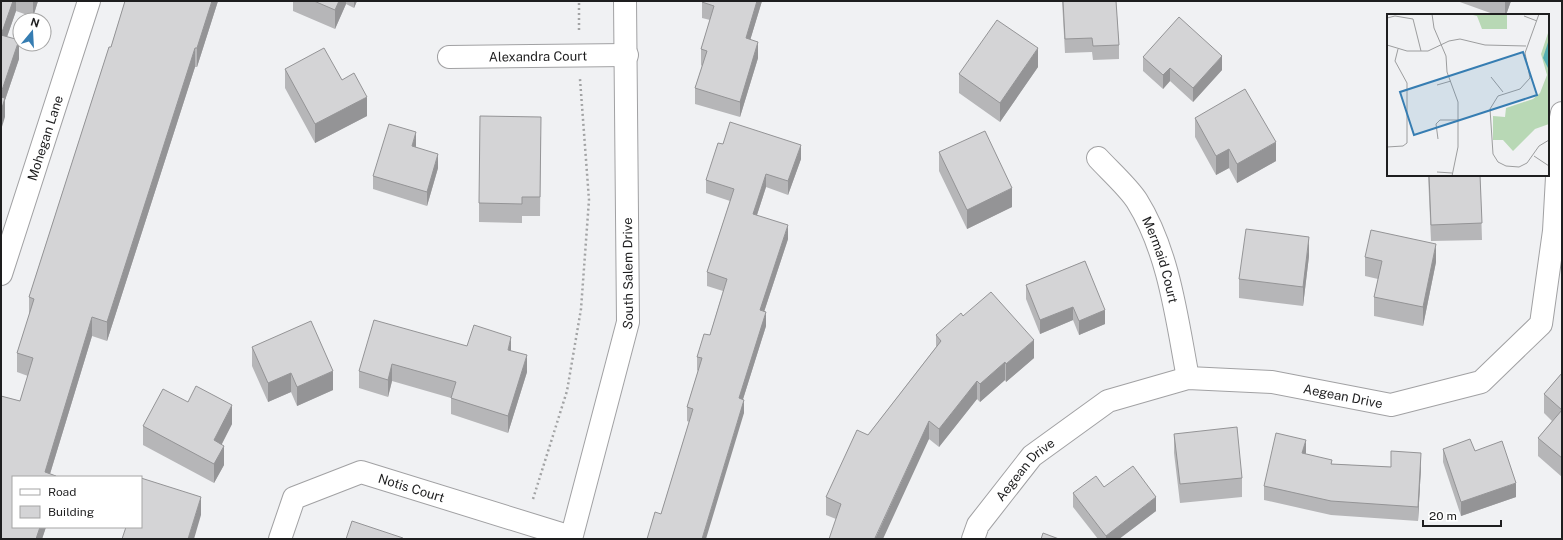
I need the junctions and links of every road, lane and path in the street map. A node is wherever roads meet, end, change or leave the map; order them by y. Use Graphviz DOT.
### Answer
graph roads {
  1 [pos="89,1"];
  2 [pos="579,1"];
  3 [pos="625,1"];
  4 [pos="579,55"];
  5 [pos="627,55"];
  6 [pos="449,57"];
  7 [pos="1562,113"];
  8 [pos="1098,158"];
  9 [pos="1,274"];
  10 [pos="1188,378"];
  11 [pos="525,523"];
  12 [pos="571,538"];
  13 [pos="280,539"];
  14 [pos="973,539"];
  1 -- 9 [label="street, Mohegan Lane"];
  2 -- 4 [label="path"];
  3 -- 5 [label="street, South Salem Drive"];
  4 -- 5 [label="street, Alexandra Court"];
  4 -- 6 [label="street, Alexandra Court"];
  4 -- 11 [label="path"];
  5 -- 12 [label="street, South Salem Drive"];
  7 -- 10 [label="street, Aegean Drive"];
  8 -- 10 [label="street, Mermaid Court"];
  10 -- 14 [label="street, Aegean Drive"];
  11 -- 12 [label="street, Notis Court"];
  11 -- 13 [label="street, Notis Court"];
}
